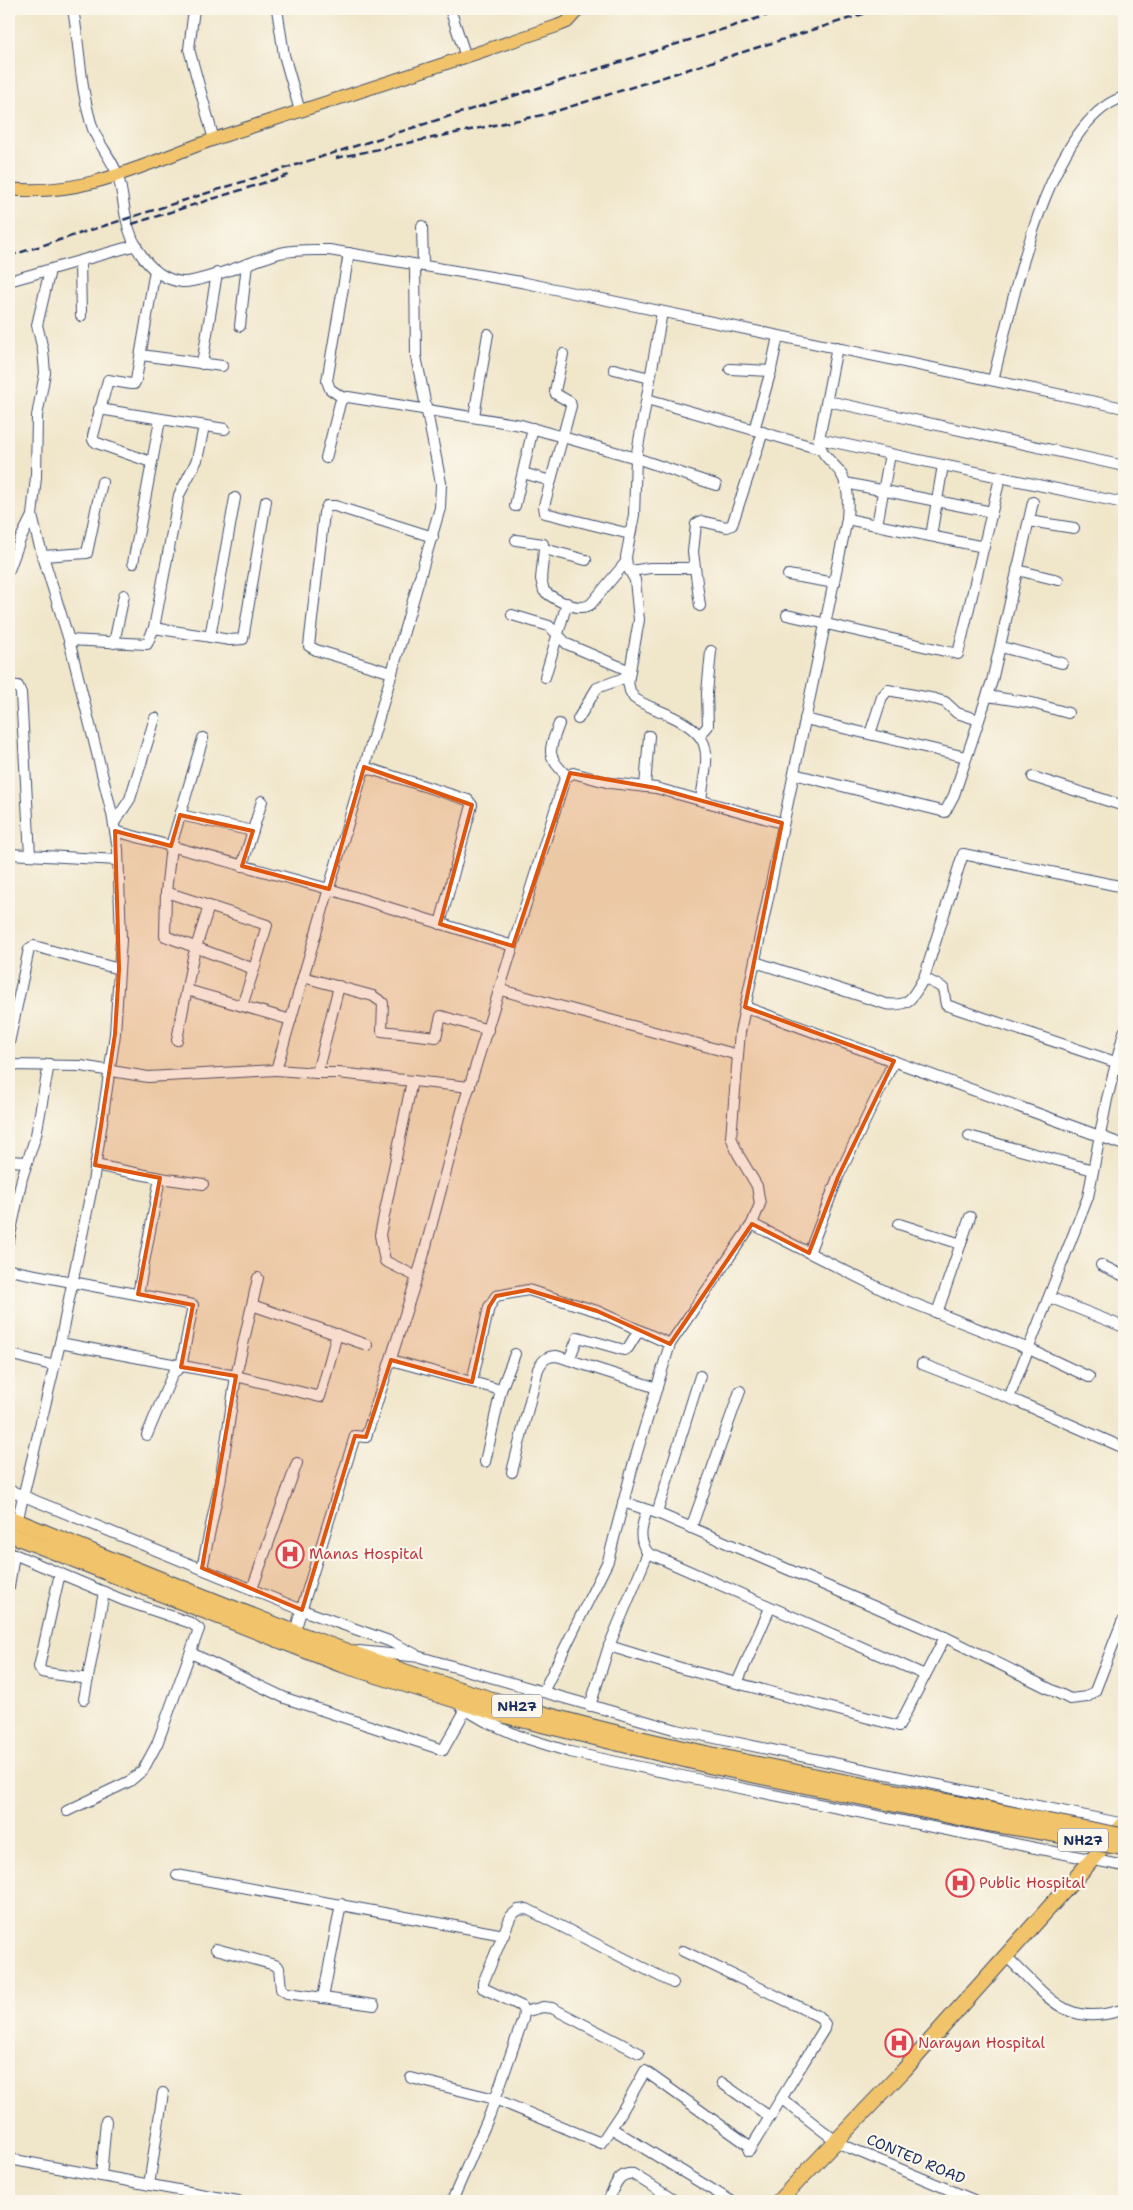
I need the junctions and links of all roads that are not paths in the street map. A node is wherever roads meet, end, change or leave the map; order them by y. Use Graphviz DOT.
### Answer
graph roads {
  1 [pos="73,9"];
  2 [pos="194,9"];
  3 [pos="276,9"];
  4 [pos="450,9"];
  5 [pos="579,9"];
  6 [pos="466,57"];
  7 [pos="1124,97"];
  8 [pos="300,111"];
  9 [pos="214,140"];
  10 [pos="118,176"];
  11 [pos="9,189"];
  12 [pos="422,226"];
  13 [pos="136,246"];
  14 [pos="349,254"];
  15 [pos="80,261"];
  16 [pos="247,264"];
  17 [pos="419,266"];
  18 [pos="50,270"];
  19 [pos="155,270"];
  20 [pos="217,273"];
  21 [pos="9,281"];
  22 [pos="662,312"];
  23 [pos="81,316"];
  24 [pos="240,326"];
  25 [pos="488,334"];
  26 [pos="778,336"];
  27 [pos="837,348"];
  28 [pos="563,354"];
  29 [pos="141,355"];
  30 [pos="202,364"];
  31 [pos="222,366"];
  32 [pos="614,368"];
  33 [pos="730,369"];
  34 [pos="771,371"];
  35 [pos="650,378"];
  36 [pos="993,380"];
  37 [pos="342,398"];
  38 [pos="647,399"];
  39 [pos="828,400"];
  40 [pos="425,408"];
  41 [pos="1124,408"];
  42 [pos="99,409"];
  43 [pos="474,416"];
  44 [pos="160,420"];
  45 [pos="204,426"];
  46 [pos="533,428"];
  47 [pos="224,429"];
  48 [pos="759,431"];
  49 [pos="564,436"];
  50 [pos="819,444"];
  51 [pos="890,454"];
  52 [pos="326,458"];
  53 [pos="636,458"];
  54 [pos="151,462"];
  55 [pos="943,465"];
  56 [pos="1124,466"];
  57 [pos="523,473"];
  58 [pos="1000,478"];
  59 [pos="551,481"];
  60 [pos="102,482"];
  61 [pos="846,483"];
  62 [pos="716,485"];
  63 [pos="883,490"];
  64 [pos="235,498"];
  65 [pos="937,500"];
  66 [pos="266,501"];
  67 [pos="1033,502"];
  68 [pos="1124,503"];
  69 [pos="515,506"];
  70 [pos="992,512"];
  71 [pos="32,516"];
  72 [pos="847,519"];
  73 [pos="1029,521"];
  74 [pos="877,526"];
  75 [pos="1074,528"];
  76 [pos="630,534"];
  77 [pos="931,536"];
  78 [pos="433,537"];
  79 [pos="516,540"];
  80 [pos="984,547"];
  81 [pos="544,549"];
  82 [pos="43,556"];
  83 [pos="586,560"];
  84 [pos="132,563"];
  85 [pos="629,566"];
  86 [pos="695,568"];
  87 [pos="9,570"];
  88 [pos="1017,570"];
  89 [pos="788,574"];
  90 [pos="1058,580"];
  91 [pos="835,583"];
  92 [pos="124,595"];
  93 [pos="566,603"];
  94 [pos="700,606"];
  95 [pos="512,615"];
  96 [pos="787,615"];
  97 [pos="826,624"];
  98 [pos="154,628"];
  99 [pos="558,634"];
  100 [pos="210,637"];
  101 [pos="69,640"];
  102 [pos="114,643"];
  103 [pos="1001,648"];
  104 [pos="711,651"];
  105 [pos="1062,663"];
  106 [pos="392,673"];
  107 [pos="630,673"];
  108 [pos="545,677"];
  109 [pos="9,686"];
  110 [pos="987,696"];
  111 [pos="1068,713"];
  112 [pos="155,718"];
  113 [pos="578,719"];
  114 [pos="805,719"];
  115 [pos="979,720"];
  116 [pos="559,724"];
  117 [pos="701,734"];
  118 [pos="870,734"];
  119 [pos="649,736"];
  120 [pos="203,738"];
  121 [pos="966,757"];
  122 [pos="364,767"];
  123 [pos="794,774"];
  124 [pos="567,776"];
  125 [pos="1033,777"];
  126 [pos="645,787"];
  127 [pos="700,800"];
  128 [pos="262,802"];
  129 [pos="1124,806"];
  130 [pos="180,815"];
  131 [pos="782,823"];
  132 [pos="115,827"];
  133 [pos="253,831"];
  134 [pos="171,846"];
  135 [pos="9,854"];
  136 [pos="30,855"];
  137 [pos="118,860"];
  138 [pos="242,866"];
  139 [pos="1124,887"];
  140 [pos="329,889"];
  141 [pos="166,892"];
  142 [pos="209,906"];
  143 [pos="440,924"];
  144 [pos="513,946"];
  145 [pos="196,948"];
  146 [pos="755,962"];
  147 [pos="254,968"];
  148 [pos="119,969"];
  149 [pos="303,977"];
  150 [pos="924,978"];
  151 [pos="339,986"];
  152 [pos="187,990"];
  153 [pos="501,990"];
  154 [pos="242,1006"];
  155 [pos="745,1007"];
  156 [pos="291,1020"];
  157 [pos="488,1030"];
  158 [pos="1124,1032"];
  159 [pos="177,1040"];
  160 [pos="9,1043"];
  161 [pos="738,1055"];
  162 [pos="894,1061"];
  163 [pos="49,1064"];
  164 [pos="1120,1064"];
  165 [pos="9,1065"];
  166 [pos="110,1069"];
  167 [pos="276,1070"];
  168 [pos="318,1073"];
  169 [pos="412,1081"];
  170 [pos="470,1087"];
  171 [pos="969,1136"];
  172 [pos="1100,1136"];
  173 [pos="1124,1145"];
  174 [pos="9,1161"];
  175 [pos="26,1162"];
  176 [pos="95,1165"];
  177 [pos="1093,1170"];
  178 [pos="160,1178"];
  179 [pos="203,1184"];
  180 [pos="970,1217"];
  181 [pos="752,1224"];
  182 [pos="898,1224"];
  183 [pos="9,1240"];
  184 [pos="961,1244"];
  185 [pos="809,1253"];
  186 [pos="1101,1265"];
  187 [pos="9,1270"];
  188 [pos="418,1276"];
  189 [pos="1124,1276"];
  190 [pos="258,1278"];
  191 [pos="72,1282"];
  192 [pos="138,1294"];
  193 [pos="1049,1296"];
  194 [pos="252,1305"];
  195 [pos="937,1313"];
  196 [pos="1124,1327"];
  197 [pos="639,1330"];
  198 [pos="336,1334"];
  199 [pos="60,1343"];
  200 [pos="670,1344"];
  201 [pos="367,1345"];
  202 [pos="1029,1349"];
  203 [pos="9,1354"];
  204 [pos="514,1354"];
  205 [pos="390,1360"];
  206 [pos="569,1360"];
  207 [pos="922,1364"];
  208 [pos="55,1366"];
  209 [pos="181,1367"];
  210 [pos="236,1376"];
  211 [pos="700,1376"];
  212 [pos="1089,1377"];
  213 [pos="472,1382"];
  214 [pos="657,1388"];
  215 [pos="501,1390"];
  216 [pos="740,1392"];
  217 [pos="1009,1398"];
  218 [pos="147,1435"];
  219 [pos="1124,1448"];
  220 [pos="485,1462"];
  221 [pos="296,1463"];
  222 [pos="512,1472"];
  223 [pos="9,1490"];
  224 [pos="24,1496"];
  225 [pos="623,1502"];
  226 [pos="652,1512"];
  227 [pos="12,1525"];
  228 [pos="691,1528"];
  229 [pos="11,1553"];
  230 [pos="648,1553"];
  231 [pos="202,1568"];
  232 [pos="60,1573"];
  233 [pos="9,1587"];
  234 [pos="252,1589"];
  235 [pos="104,1592"];
  236 [pos="770,1608"];
  237 [pos="302,1610"];
  238 [pos="205,1613"];
  239 [pos="1124,1621"];
  240 [pos="198,1628"];
  241 [pos="295,1631"];
  242 [pos="946,1637"];
  243 [pos="609,1646"];
  244 [pos="343,1650"];
  245 [pos="191,1653"];
  246 [pos="420,1657"];
  247 [pos="926,1675"];
  248 [pos="88,1679"];
  249 [pos="737,1683"];
  250 [pos="543,1692"];
  251 [pos="444,1697"];
  252 [pos="84,1699"];
  253 [pos="590,1706"];
  254 [pos="466,1709"];
  255 [pos="67,1811"];
  256 [pos="1124,1824"];
  257 [pos="1044,1826"];
  258 [pos="1124,1836"];
  259 [pos="1124,1841"];
  260 [pos="1124,1848"];
  261 [pos="1099,1860"];
  262 [pos="1124,1866"];
  263 [pos="176,1875"];
  264 [pos="341,1904"];
  265 [pos="504,1935"];
  266 [pos="216,1949"];
  267 [pos="683,1951"];
  268 [pos="1012,1962"];
  269 [pos="673,1983"];
  270 [pos="323,1998"];
  271 [pos="374,2005"];
  272 [pos="1124,2009"];
  273 [pos="524,2012"];
  274 [pos="639,2053"];
  275 [pos="411,2078"];
  276 [pos="722,2083"];
  277 [pos="163,2093"];
  278 [pos="495,2099"];
  279 [pos="782,2099"];
  280 [pos="770,2117"];
  281 [pos="106,2121"];
  282 [pos="611,2128"];
  283 [pos="840,2143"];
  284 [pos="9,2159"];
  285 [pos="101,2176"];
  286 [pos="149,2185"];
  287 [pos="238,2201"];
  288 [pos="452,2201"];
  289 [pos="608,2201"];
  290 [pos="674,2201"];
  291 [pos="731,2201"];
  292 [pos="779,2201"];
  293 [pos="790,2201"];
  294 [pos="976,2201"];
  1 -- 10 [label="street"];
  2 -- 9 [label="street"];
  3 -- 8 [label="street"];
  4 -- 6 [label="street"];
  5 -- 6 [label="main road"];
  6 -- 8 [label="main road"];
  7 -- 36 [label="street"];
  8 -- 9 [label="main road"];
  9 -- 10 [label="main road"];
  10 -- 11 [label="main road"];
  10 -- 13 [label="street"];
  12 -- 17 [label="street"];
  13 -- 15 [label="street"];
  13 -- 19 [label="street"];
  14 -- 16 [label="street"];
  14 -- 17 [label="street"];
  14 -- 37 [label="street"];
  15 -- 18 [label="street"];
  15 -- 23 [label="street"];
  16 -- 20 [label="street"];
  16 -- 24 [label="street"];
  17 -- 22 [label="street"];
  17 -- 40 [label="street"];
  18 -- 21 [label="street"];
  18 -- 71 [label="street"];
  19 -- 20 [label="street"];
  19 -- 29 [label="street"];
  20 -- 30 [label="street"];
  22 -- 26 [label="street"];
  22 -- 35 [label="street"];
  25 -- 43 [label="street"];
  26 -- 27 [label="street"];
  26 -- 34 [label="street"];
  27 -- 36 [label="street"];
  27 -- 39 [label="street"];
  28 -- 49 [label="street"];
  29 -- 30 [label="street"];
  29 -- 42 [label="street"];
  30 -- 31 [label="street"];
  32 -- 35 [label="street"];
  33 -- 34 [label="street"];
  34 -- 48 [label="street"];
  35 -- 38 [label="street"];
  36 -- 41 [label="street"];
  37 -- 40 [label="street"];
  37 -- 52 [label="street"];
  38 -- 48 [label="street"];
  38 -- 53 [label="street"];
  39 -- 50 [label="street"];
  39 -- 56 [label="street"];
  40 -- 43 [label="street"];
  40 -- 78 [label="street"];
  42 -- 44 [label="street"];
  42 -- 54 [label="street"];
  43 -- 46 [label="street"];
  44 -- 45 [label="street"];
  44 -- 54 [label="street"];
  45 -- 47 [label="street"];
  45 -- 98 [label="street"];
  46 -- 49 [label="street"];
  46 -- 57 [label="street"];
  48 -- 50 [label="street"];
  48 -- 86 [label="street"];
  49 -- 53 [label="street"];
  49 -- 59 [label="street"];
  50 -- 51 [label="street"];
  50 -- 61 [label="street"];
  51 -- 55 [label="street"];
  51 -- 63 [label="street"];
  53 -- 62 [label="street"];
  53 -- 76 [label="street"];
  54 -- 84 [label="street"];
  55 -- 58 [label="street"];
  55 -- 65 [label="street"];
  57 -- 59 [label="street"];
  57 -- 69 [label="street"];
  58 -- 68 [label="street"];
  58 -- 70 [label="street"];
  59 -- 76 [label="street"];
  60 -- 82 [label="street"];
  61 -- 63 [label="street"];
  61 -- 72 [label="street"];
  63 -- 65 [label="street"];
  63 -- 74 [label="street"];
  64 -- 100 [label="street"];
  65 -- 70 [label="street"];
  65 -- 77 [label="street"];
  66 -- 100 [label="street"];
  67 -- 73 [label="street"];
  70 -- 80 [label="street"];
  71 -- 82 [label="street"];
  71 -- 87 [label="street"];
  72 -- 74 [label="street"];
  72 -- 91 [label="street"];
  73 -- 75 [label="street"];
  73 -- 88 [label="street"];
  74 -- 77 [label="street"];
  76 -- 85 [label="street"];
  77 -- 80 [label="street"];
  78 -- 106 [label="street"];
  78 -- 106 [label="street"];
  79 -- 81 [label="street"];
  80 -- 97 [label="street"];
  81 -- 83 [label="street"];
  81 -- 93 [label="street"];
  82 -- 101 [label="street"];
  85 -- 86 [label="street"];
  85 -- 93 [label="street"];
  85 -- 107 [label="street"];
  86 -- 94 [label="street"];
  88 -- 90 [label="street"];
  88 -- 103 [label="street"];
  89 -- 91 [label="street"];
  91 -- 97 [label="street"];
  92 -- 102 [label="street"];
  93 -- 99 [label="street"];
  95 -- 99 [label="street"];
  96 -- 97 [label="street"];
  97 -- 114 [label="street"];
  98 -- 100 [label="street"];
  98 -- 102 [label="street"];
  99 -- 107 [label="street"];
  99 -- 108 [label="street"];
  101 -- 102 [label="street"];
  101 -- 132 [label="street"];
  103 -- 105 [label="street"];
  103 -- 110 [label="street"];
  104 -- 117 [label="street"];
  106 -- 122 [label="street"];
  107 -- 113 [label="street"];
  107 -- 117 [label="street"];
  109 -- 136 [label="street"];
  110 -- 111 [label="street"];
  110 -- 115 [label="street"];
  112 -- 132 [label="street"];
  114 -- 118 [label="street"];
  114 -- 123 [label="street"];
  115 -- 118 [label="street"];
  115 -- 121 [label="street"];
  116 -- 124 [label="street"];
  117 -- 127 [label="street"];
  118 -- 121 [label="street"];
  119 -- 126 [label="street"];
  120 -- 130 [label="street"];
  121 -- 123 [label="street"];
  122 -- 140 [label="street"];
  122 -- 143 [label="street"];
  123 -- 131 [label="street"];
  124 -- 126 [label="street"];
  124 -- 144 [label="street"];
  125 -- 129 [label="street"];
  126 -- 127 [label="street"];
  127 -- 131 [label="street"];
  128 -- 133 [label="street"];
  130 -- 133 [label="street"];
  130 -- 134 [label="street"];
  131 -- 146 [label="street"];
  132 -- 134 [label="street"];
  132 -- 137 [label="street"];
  133 -- 138 [label="street"];
  134 -- 138 [label="street"];
  134 -- 141 [label="street"];
  135 -- 136 [label="street"];
  136 -- 137 [label="street"];
  137 -- 148 [label="street"];
  138 -- 140 [label="street"];
  139 -- 150 [label="street"];
  140 -- 143 [label="street"];
  140 -- 149 [label="street"];
  141 -- 142 [label="street"];
  141 -- 145 [label="street"];
  142 -- 145 [label="street"];
  142 -- 147 [label="street"];
  143 -- 144 [label="street"];
  144 -- 153 [label="street"];
  145 -- 147 [label="street"];
  145 -- 152 [label="street"];
  146 -- 150 [label="street"];
  146 -- 155 [label="street"];
  147 -- 154 [label="street"];
  148 -- 160 [label="street"];
  148 -- 166 [label="street"];
  149 -- 151 [label="street"];
  149 -- 156 [label="street"];
  150 -- 164 [label="street"];
  151 -- 157 [label="street"];
  151 -- 168 [label="street"];
  152 -- 154 [label="street"];
  152 -- 159 [label="street"];
  153 -- 157 [label="street"];
  153 -- 161 [label="street"];
  154 -- 156 [label="street"];
  155 -- 161 [label="street"];
  155 -- 162 [label="street"];
  156 -- 167 [label="street"];
  157 -- 170 [label="street"];
  158 -- 164 [label="street"];
  161 -- 181 [label="street"];
  162 -- 172 [label="street"];
  162 -- 185 [label="street"];
  163 -- 165 [label="street"];
  163 -- 166 [label="street"];
  163 -- 175 [label="street"];
  164 -- 172 [label="street"];
  166 -- 167 [label="street"];
  166 -- 176 [label="street"];
  167 -- 168 [label="street"];
  168 -- 169 [label="street"];
  169 -- 170 [label="street"];
  169 -- 188 [label="street"];
  170 -- 188 [label="street"];
  171 -- 177 [label="street"];
  172 -- 173 [label="street"];
  172 -- 177 [label="street"];
  174 -- 175 [label="street"];
  175 -- 183 [label="street"];
  176 -- 178 [label="street"];
  176 -- 191 [label="street"];
  177 -- 193 [label="street"];
  178 -- 179 [label="street"];
  178 -- 192 [label="street"];
  180 -- 184 [label="street"];
  181 -- 185 [label="street"];
  181 -- 200 [label="street"];
  182 -- 184 [label="street"];
  184 -- 195 [label="street"];
  185 -- 195 [label="street"];
  186 -- 189 [label="street"];
  187 -- 191 [label="street"];
  188 -- 205 [label="street"];
  190 -- 194 [label="street"];
  191 -- 192 [label="street"];
  191 -- 199 [label="street"];
  192 -- 209 [label="street"];
  193 -- 196 [label="street"];
  193 -- 202 [label="street"];
  194 -- 198 [label="street"];
  194 -- 210 [label="street"];
  195 -- 202 [label="street"];
  197 -- 200 [label="street"];
  197 -- 206 [label="street"];
  197 -- 213 [label="street"];
  198 -- 201 [label="street"];
  198 -- 210 [label="street"];
  199 -- 208 [label="street"];
  199 -- 209 [label="street"];
  200 -- 214 [label="street"];
  202 -- 212 [label="street"];
  202 -- 217 [label="street"];
  203 -- 208 [label="street"];
  204 -- 215 [label="street"];
  205 -- 213 [label="street"];
  205 -- 237 [label="street"];
  206 -- 214 [label="street"];
  206 -- 222 [label="street"];
  207 -- 217 [label="street"];
  208 -- 224 [label="street"];
  209 -- 210 [label="street"];
  209 -- 218 [label="street"];
  210 -- 231 [label="street"];
  211 -- 226 [label="street"];
  213 -- 215 [label="street"];
  214 -- 225 [label="street"];
  215 -- 220 [label="street"];
  216 -- 228 [label="street"];
  217 -- 219 [label="street"];
  221 -- 234 [label="street"];
  223 -- 224 [label="street"];
  224 -- 227 [label="street"];
  224 -- 231 [label="street"];
  225 -- 226 [label="street"];
  225 -- 250 [label="street"];
  226 -- 228 [label="street"];
  226 -- 230 [label="street"];
  227 -- 238 [label="highway, NH27"];
  227 -- 241 [label="highway, NH27"];
  228 -- 242 [label="street"];
  229 -- 232 [label="street"];
  229 -- 233 [label="street"];
  230 -- 236 [label="street"];
  230 -- 243 [label="street"];
  231 -- 234 [label="street"];
  232 -- 235 [label="street"];
  232 -- 248 [label="street"];
  234 -- 237 [label="street"];
  235 -- 240 [label="street"];
  235 -- 248 [label="street"];
  236 -- 247 [label="street"];
  236 -- 249 [label="street"];
  237 -- 241 [label="street"];
  237 -- 246 [label="street"];
  238 -- 240 [label="street"];
  238 -- 251 [label="highway, NH27"];
  239 -- 242 [label="street"];
  240 -- 245 [label="street"];
  241 -- 244 [label="highway, NH27"];
  242 -- 247 [label="street"];
  243 -- 249 [label="street"];
  243 -- 253 [label="street"];
  244 -- 246 [label="street"];
  244 -- 257 [label="highway, NH27"];
  245 -- 254 [label="street"];
  245 -- 255 [label="street"];
  246 -- 250 [label="street"];
  247 -- 249 [label="street"];
  248 -- 252 [label="street"];
  250 -- 253 [label="street"];
  251 -- 254 [label="street"];
  251 -- 257 [label="highway, NH27"];
  253 -- 256 [label="street"];
  254 -- 261 [label="street"];
  256 -- 261 [label="highway"];
  257 -- 258 [label="highway, NH27, bridge"];
  257 -- 260 [label="highway, NH27, bridge"];
  259 -- 261 [label="highway"];
  261 -- 262 [label="street"];
  261 -- 268 [label="highway"];
  261 -- 283 [label="highway"];
  263 -- 264 [label="street"];
  264 -- 265 [label="street"];
  264 -- 270 [label="street"];
  265 -- 269 [label="street"];
  265 -- 273 [label="street"];
  266 -- 270 [label="street"];
  267 -- 279 [label="street"];
  268 -- 272 [label="street"];
  268 -- 283 [label="highway"];
  270 -- 271 [label="street"];
  273 -- 274 [label="street"];
  273 -- 278 [label="street"];
  275 -- 278 [label="street"];
  276 -- 280 [label="street"];
  277 -- 286 [label="street"];
  278 -- 282 [label="street"];
  278 -- 288 [label="street"];
  279 -- 280 [label="street"];
  279 -- 283 [label="street, CONTED ROAD"];
  280 -- 282 [label="street"];
  281 -- 285 [label="street"];
  282 -- 291 [label="street"];
  283 -- 292 [label="highway"];
  283 -- 293 [label="highway"];
  283 -- 294 [label="street, CONTED ROAD"];
  284 -- 285 [label="street"];
  285 -- 286 [label="street"];
  286 -- 287 [label="street"];
  289 -- 290 [label="street"];
}
